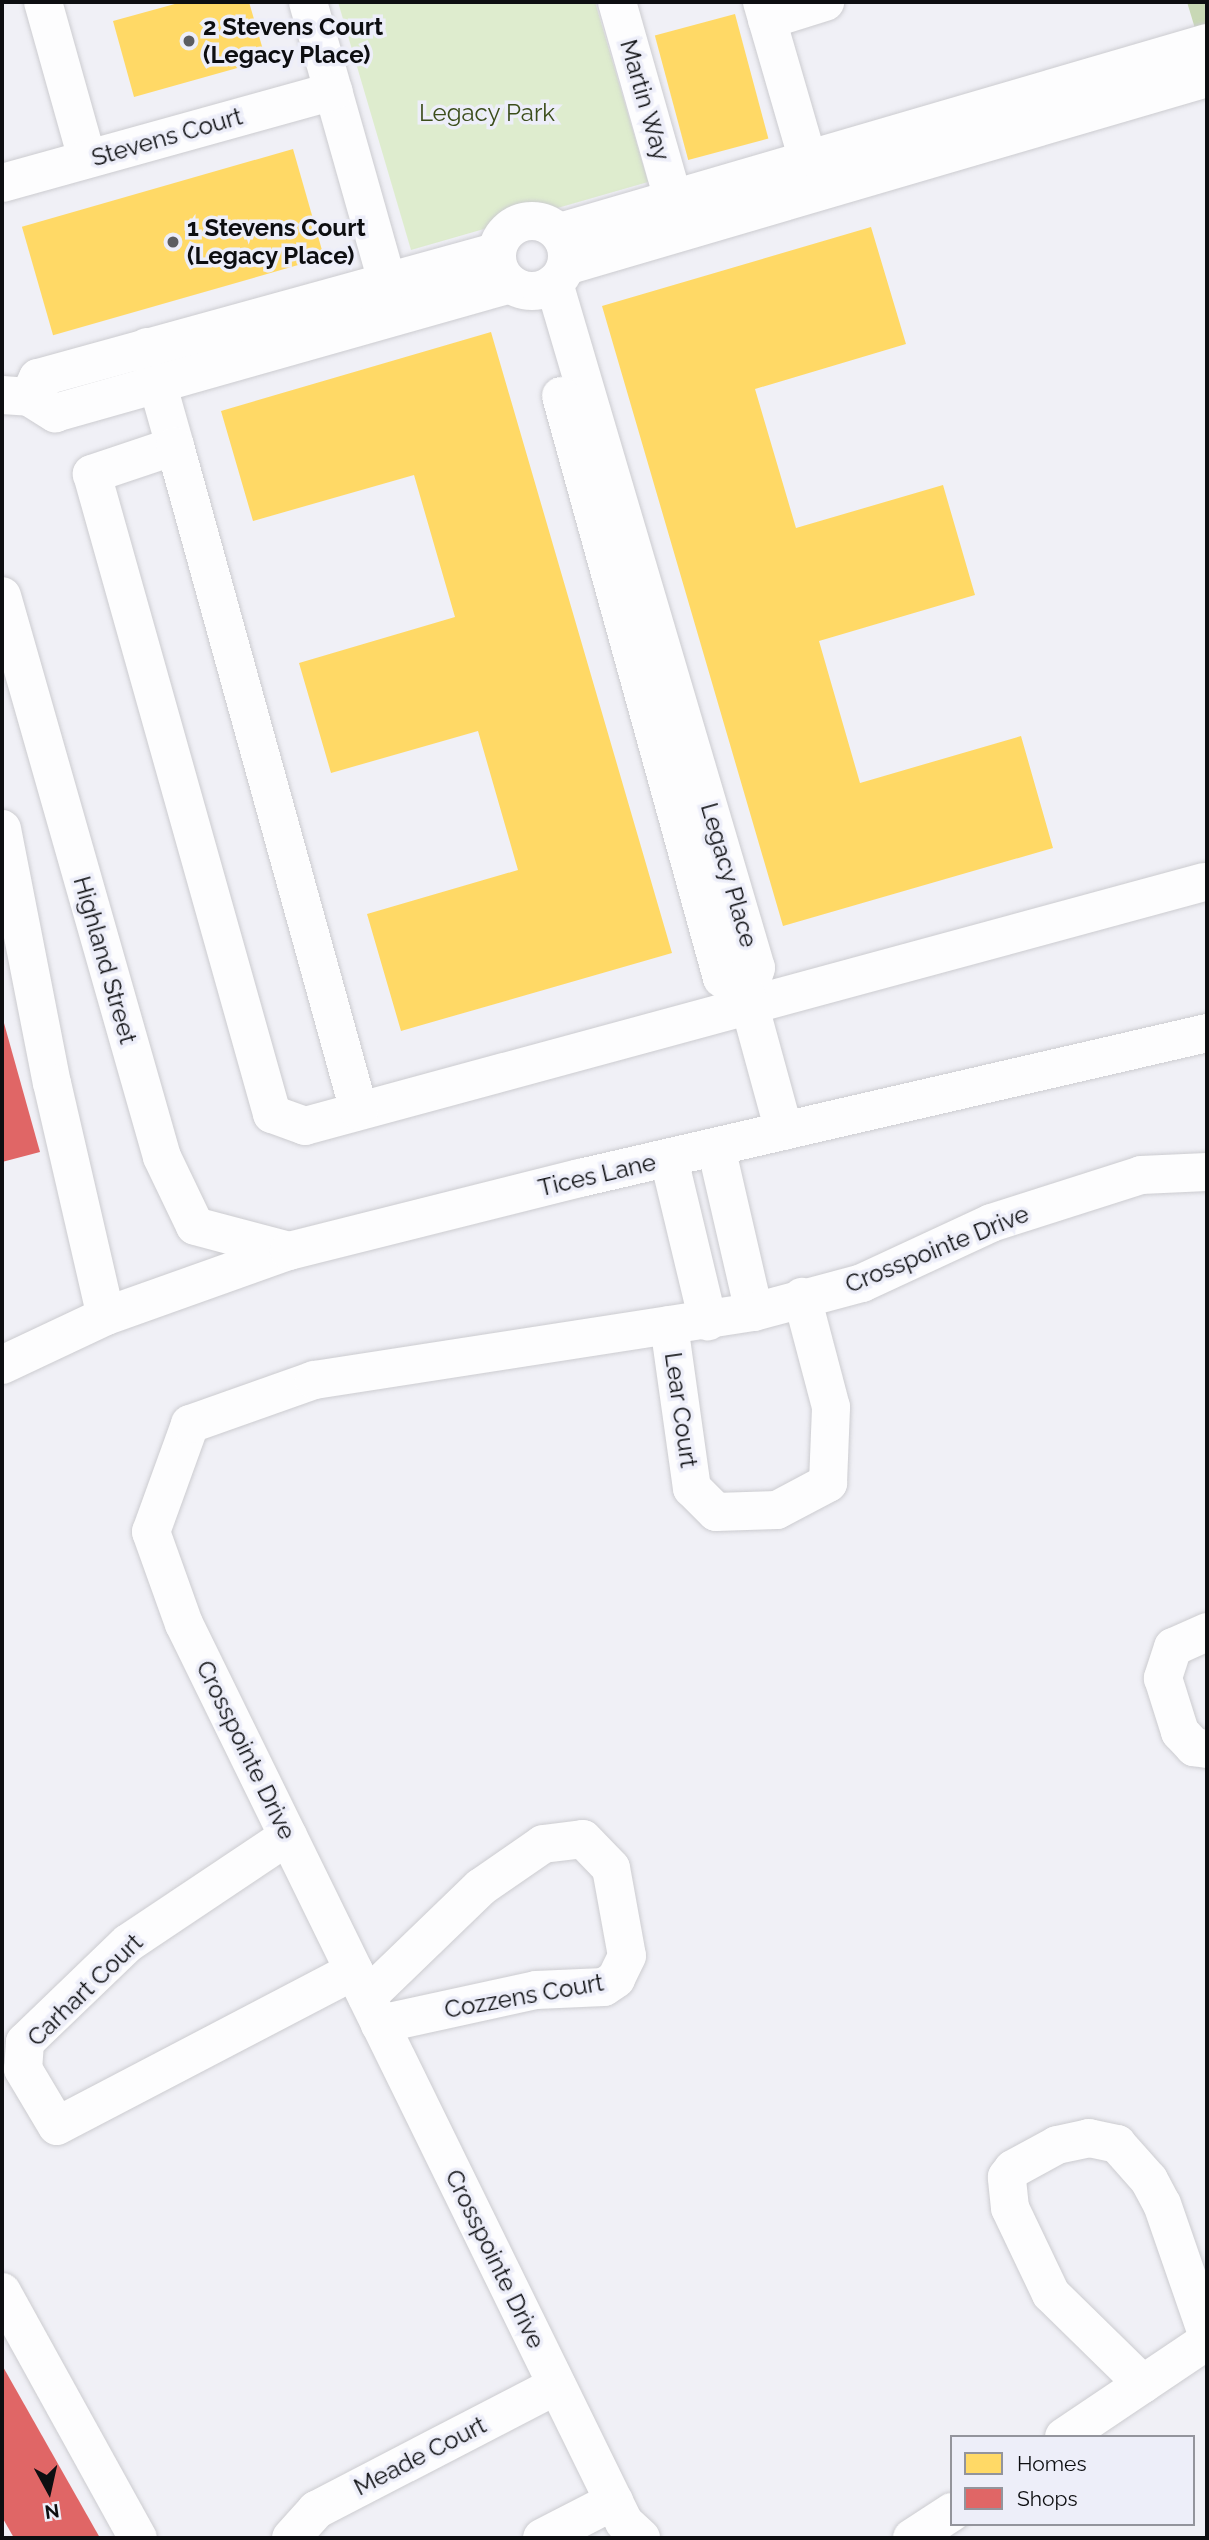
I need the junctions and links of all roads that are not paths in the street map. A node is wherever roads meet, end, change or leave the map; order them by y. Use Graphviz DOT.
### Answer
graph roads {
  1 [pos="43,2"];
  2 [pos="307,2"];
  3 [pos="617,2"];
  4 [pos="825,2"];
  5 [pos="765,11"];
  6 [pos="1207,43"];
  7 [pos="1207,78"];
  8 [pos="333,91"];
  9 [pos="87,159"];
  10 [pos="808,160"];
  11 [pos="859,162"];
  12 [pos="2,183"];
  13 [pos="673,199"];
  14 [pos="536,268"];
  15 [pos="387,282"];
  16 [pos="147,347"];
  17 [pos="158,383"];
  18 [pos="15,396"];
  19 [pos="175,446"];
  20 [pos="2,596"];
  21 [pos="2,829"];
  22 [pos="1204,882"];
  23 [pos="748,1000"];
  24 [pos="1207,1034"];
  25 [pos="359,1111"];
  26 [pos="784,1131"];
  27 [pos="716,1147"];
  28 [pos="668,1159"];
  29 [pos="1207,1172"];
  30 [pos="289,1251"];
  31 [pos="802,1297"];
  32 [pos="754,1312"];
  33 [pos="106,1316"];
  34 [pos="708,1321"];
  35 [pos="669,1325"];
  36 [pos="2,1365"];
  37 [pos="1207,1632"];
  38 [pos="1207,1749"];
  39 [pos="288,1836"];
  40 [pos="367,1997"];
  41 [pos="2,2292"];
  42 [pos="1207,2334"];
  43 [pos="1207,2341"];
  44 [pos="1143,2384"];
  45 [pos="557,2385"];
  46 [pos="1067,2435"];
  47 [pos="614,2501"];
  48 [pos="950,2513"];
  49 [pos="138,2538"];
  50 [pos="291,2538"];
  51 [pos="542,2538"];
  52 [pos="640,2538"];
  53 [pos="912,2538"];
  1 -- 9 [label="street"];
  2 -- 8 [label="street"];
  3 -- 13 [label="street, Martin Way"];
  4 -- 5 [label="street"];
  5 -- 10 [label="street"];
  6 -- 11 [label="street"];
  7 -- 11 [label="street"];
  8 -- 9 [label="street, Stevens Court"];
  8 -- 15 [label="street"];
  9 -- 12 [label="street, Stevens Court"];
  10 -- 11 [label="street"];
  10 -- 13 [label="street"];
  11 -- 14 [label="street"];
  13 -- 14 [label="street"];
  14 -- 15 [label="street"];
  14 -- 17 [label="street"];
  14 -- 23 [label="street, Legacy Place"];
  15 -- 16 [label="street"];
  16 -- 17 [label="street"];
  16 -- 18 [label="street"];
  17 -- 18 [label="street"];
  17 -- 19 [label="street"];
  19 -- 25 [label="street"];
  19 -- 25 [label="street"];
  20 -- 30 [label="street, Highland Street"];
  21 -- 33 [label="street"];
  22 -- 23 [label="street"];
  23 -- 25 [label="street"];
  23 -- 26 [label="street"];
  24 -- 26 [label="street, Tices Lane"];
  26 -- 27 [label="street, Tices Lane"];
  27 -- 28 [label="street, Tices Lane"];
  27 -- 32 [label="street"];
  28 -- 30 [label="street, Tices Lane"];
  28 -- 34 [label="street"];
  29 -- 31 [label="street, Crosspointe Drive"];
  30 -- 33 [label="street, Tices Lane"];
  31 -- 32 [label="street, Crosspointe Drive"];
  31 -- 35 [label="street, Lear Court"];
  32 -- 34 [label="street, Crosspointe Drive"];
  33 -- 36 [label="street, Tices Lane"];
  34 -- 35 [label="street, Crosspointe Drive"];
  35 -- 39 [label="street, Crosspointe Drive"];
  37 -- 38 [label="street"];
  39 -- 40 [label="street, Crosspointe Drive"];
  39 -- 40 [label="street, Carhart Court"];
  40 -- 40 [label="street, Cozzens Court"];
  40 -- 45 [label="street, Crosspointe Drive"];
  41 -- 49 [label="street"];
  42 -- 44 [label="street"];
  43 -- 44 [label="street"];
  44 -- 46 [label="street"];
  45 -- 47 [label="street, Crosspointe Drive"];
  45 -- 50 [label="street, Meade Court"];
  47 -- 51 [label="street"];
  47 -- 52 [label="street, Crosspointe Drive"];
  48 -- 53 [label="street"];
}
